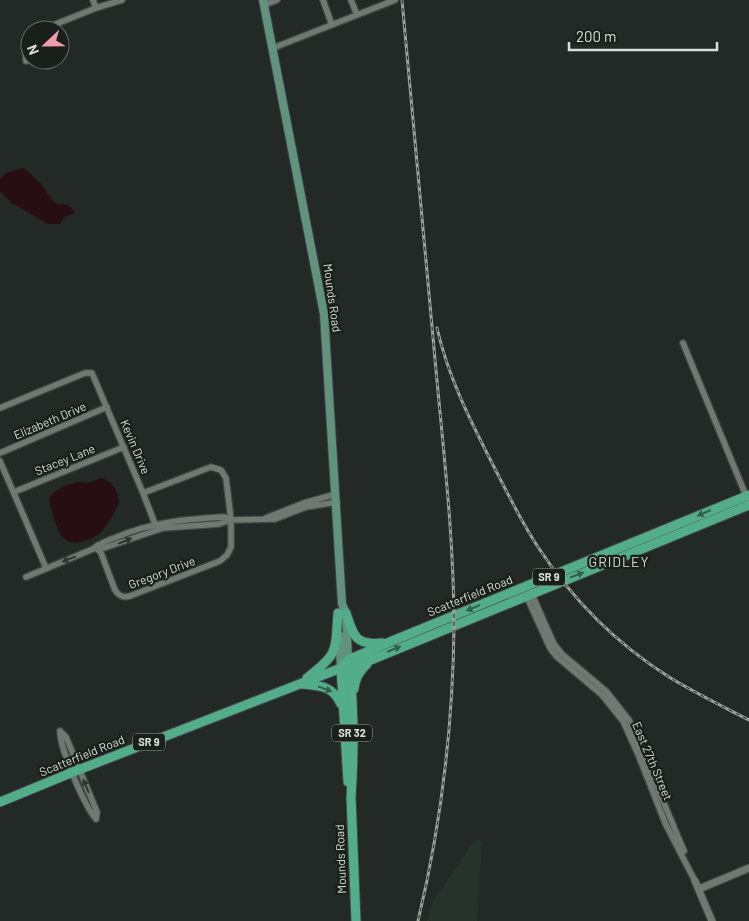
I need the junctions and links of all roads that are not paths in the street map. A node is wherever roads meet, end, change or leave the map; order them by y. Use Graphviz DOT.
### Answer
graph roads {
  1 [pos="92,0"];
  2 [pos="122,0"];
  3 [pos="277,0"];
  4 [pos="323,0"];
  5 [pos="351,0"];
  6 [pos="395,0"];
  7 [pos="264,2"];
  8 [pos="96,8"];
  9 [pos="357,15"];
  10 [pos="66,20"];
  11 [pos="332,24"];
  12 [pos="273,48"];
  13 [pos="682,343"];
  14 [pos="0,408"];
  15 [pos="107,408"];
  16 [pos="124,447"];
  17 [pos="0,453"];
  18 [pos="0,461"];
  19 [pos="14,492"];
  20 [pos="144,493"];
  21 [pos="336,498"];
  22 [pos="748,500"];
  23 [pos="231,520"];
  24 [pos="156,527"];
  25 [pos="97,548"];
  26 [pos="46,568"];
  27 [pos="26,577"];
  28 [pos="527,591"];
  29 [pos="342,613"];
  30 [pos="392,641"];
  31 [pos="378,656"];
  32 [pos="346,666"];
  33 [pos="299,684"];
  34 [pos="347,707"];
  35 [pos="76,771"];
  36 [pos="0,802"];
  37 [pos="749,868"];
  38 [pos="695,881"];
  39 [pos="699,889"];
  40 [pos="356,921"];
  41 [pos="712,921"];
  1 -- 8 [label="street"];
  2 -- 8 [label="street"];
  3 -- 7 [label="street"];
  4 -- 11 [label="street"];
  5 -- 9 [label="street"];
  6 -- 9 [label="street"];
  7 -- 12 [label="main road, Mounds Road"];
  8 -- 10 [label="street"];
  9 -- 11 [label="street"];
  11 -- 12 [label="street"];
  12 -- 21 [label="main road, Mounds Road"];
  13 -- 22 [label="street"];
  14 -- 15 [label="street, Kevin Drive"];
  15 -- 16 [label="street, Kevin Drive"];
  15 -- 17 [label="street, Elizabeth Drive"];
  16 -- 19 [label="street, Stacey Lane"];
  16 -- 20 [label="street, Kevin Drive"];
  18 -- 19 [label="street"];
  19 -- 26 [label="street"];
  20 -- 23 [label="street"];
  20 -- 24 [label="street, Kevin Drive"];
  21 -- 23 [label="street"];
  21 -- 29 [label="main road, Mounds Road"];
  22 -- 28 [label="main road, Scatterfield Road / SR 9"];
  23 -- 24 [label="street"];
  23 -- 25 [label="street, Gregory Drive"];
  24 -- 25 [label="street"];
  25 -- 26 [label="street, one-way"];
  26 -- 27 [label="street"];
  28 -- 30 [label="main road, Scatterfield Road / SR 9, one-way"];
  31 -- 28 [label="main road, Scatterfield Road / SR 9, one-way"];
  28 -- 38 [label="street, East 27th Street"];
  29 -- 30 [label="main road"];
  29 -- 32 [label="main road, Mounds Road"];
  29 -- 33 [label="main road"];
  30 -- 32 [label="main road, Scatterfield Road / SR 9"];
  31 -- 32 [label="main road, Scatterfield Road / SR 9"];
  31 -- 34 [label="main road"];
  32 -- 33 [label="main road, Scatterfield Road / SR 9"];
  32 -- 34 [label="main road, Mounds Road / SR 32"];
  33 -- 34 [label="main road, SR 32, one-way"];
  33 -- 35 [label="main road, Scatterfield Road / SR 9"];
  34 -- 40 [label="main road, Mounds Road / SR 32"];
  35 -- 35 [label="street"];
  35 -- 35 [label="street, one-way"];
  35 -- 36 [label="main road, Scatterfield Road / SR 9"];
  37 -- 39 [label="street"];
  38 -- 39 [label="street, East 27th Street"];
  39 -- 41 [label="street, East 27th Street"];
}
